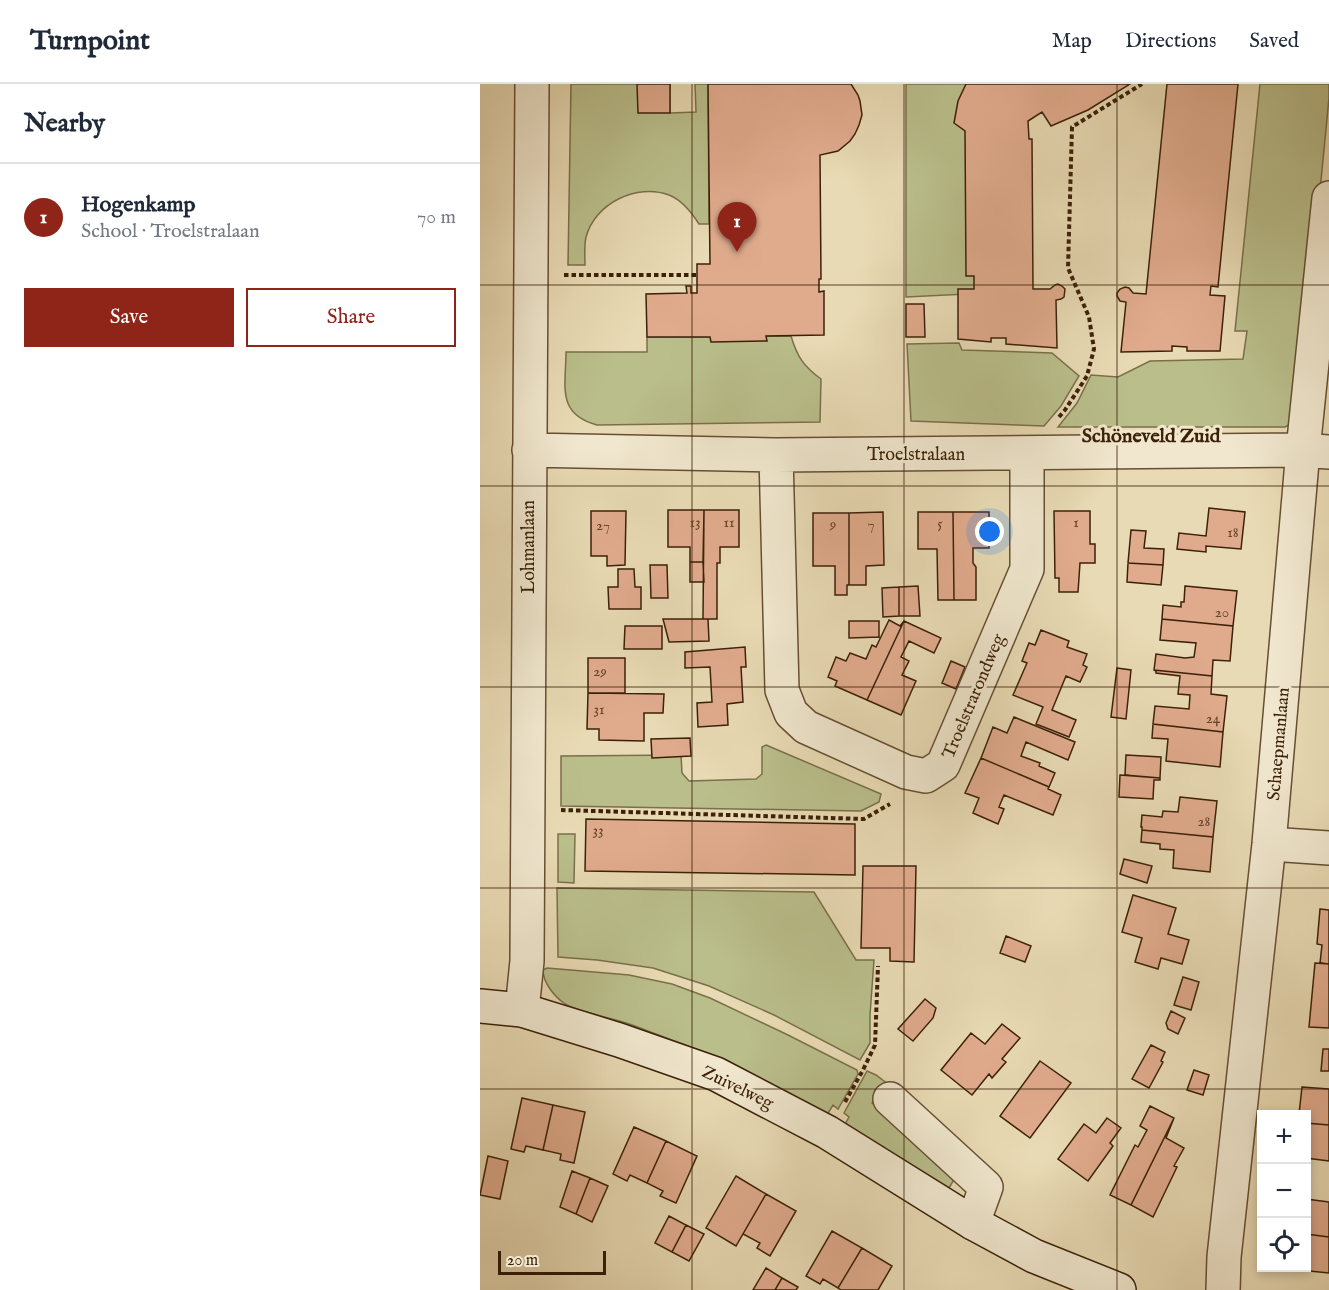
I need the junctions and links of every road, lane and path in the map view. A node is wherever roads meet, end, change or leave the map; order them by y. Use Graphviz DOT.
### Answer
graph roads {
  1 [pos="532,84"];
  2 [pos="1142,84"];
  3 [pos="1329,198"];
  4 [pos="530,274"];
  5 [pos="697,275"];
  6 [pos="529,450"];
  7 [pos="1316,451"];
  8 [pos="1027,453"];
  9 [pos="776,455"];
  10 [pos="890,804"];
  11 [pos="527,809"];
  12 [pos="1269,844"];
  13 [pos="1329,848"];
  14 [pos="878,966"];
  15 [pos="480,1006"];
  16 [pos="522,1010"];
  17 [pos="890,1099"];
  18 [pos="827,1132"];
  19 [pos="973,1223"];
  20 [pos="1119,1290"];
  21 [pos="1223,1290"];
  1 -- 4 [label="street, Lohmanlaan"];
  2 -- 8 [label="path"];
  3 -- 7 [label="street, Schaepmanlaan"];
  4 -- 5 [label="path"];
  4 -- 6 [label="street, Lohmanlaan"];
  6 -- 9 [label="street, Troelstralaan"];
  6 -- 11 [label="street, Lohmanlaan"];
  7 -- 8 [label="street, Troelstralaan"];
  7 -- 12 [label="street, Schaepmanlaan"];
  8 -- 9 [label="street, Troelstralaan"];
  8 -- 9 [label="street, Troelstrarondweg"];
  10 -- 11 [label="path"];
  11 -- 16 [label="street, Lohmanlaan"];
  12 -- 13 [label="street"];
  12 -- 21 [label="street, Schaepmanlaan"];
  14 -- 18 [label="path"];
  15 -- 16 [label="street, Zuivelweg"];
  16 -- 18 [label="street, Zuivelweg"];
  17 -- 19 [label="street"];
  18 -- 19 [label="street, Zuivelweg"];
  19 -- 20 [label="street, Zuivelweg"];
}
